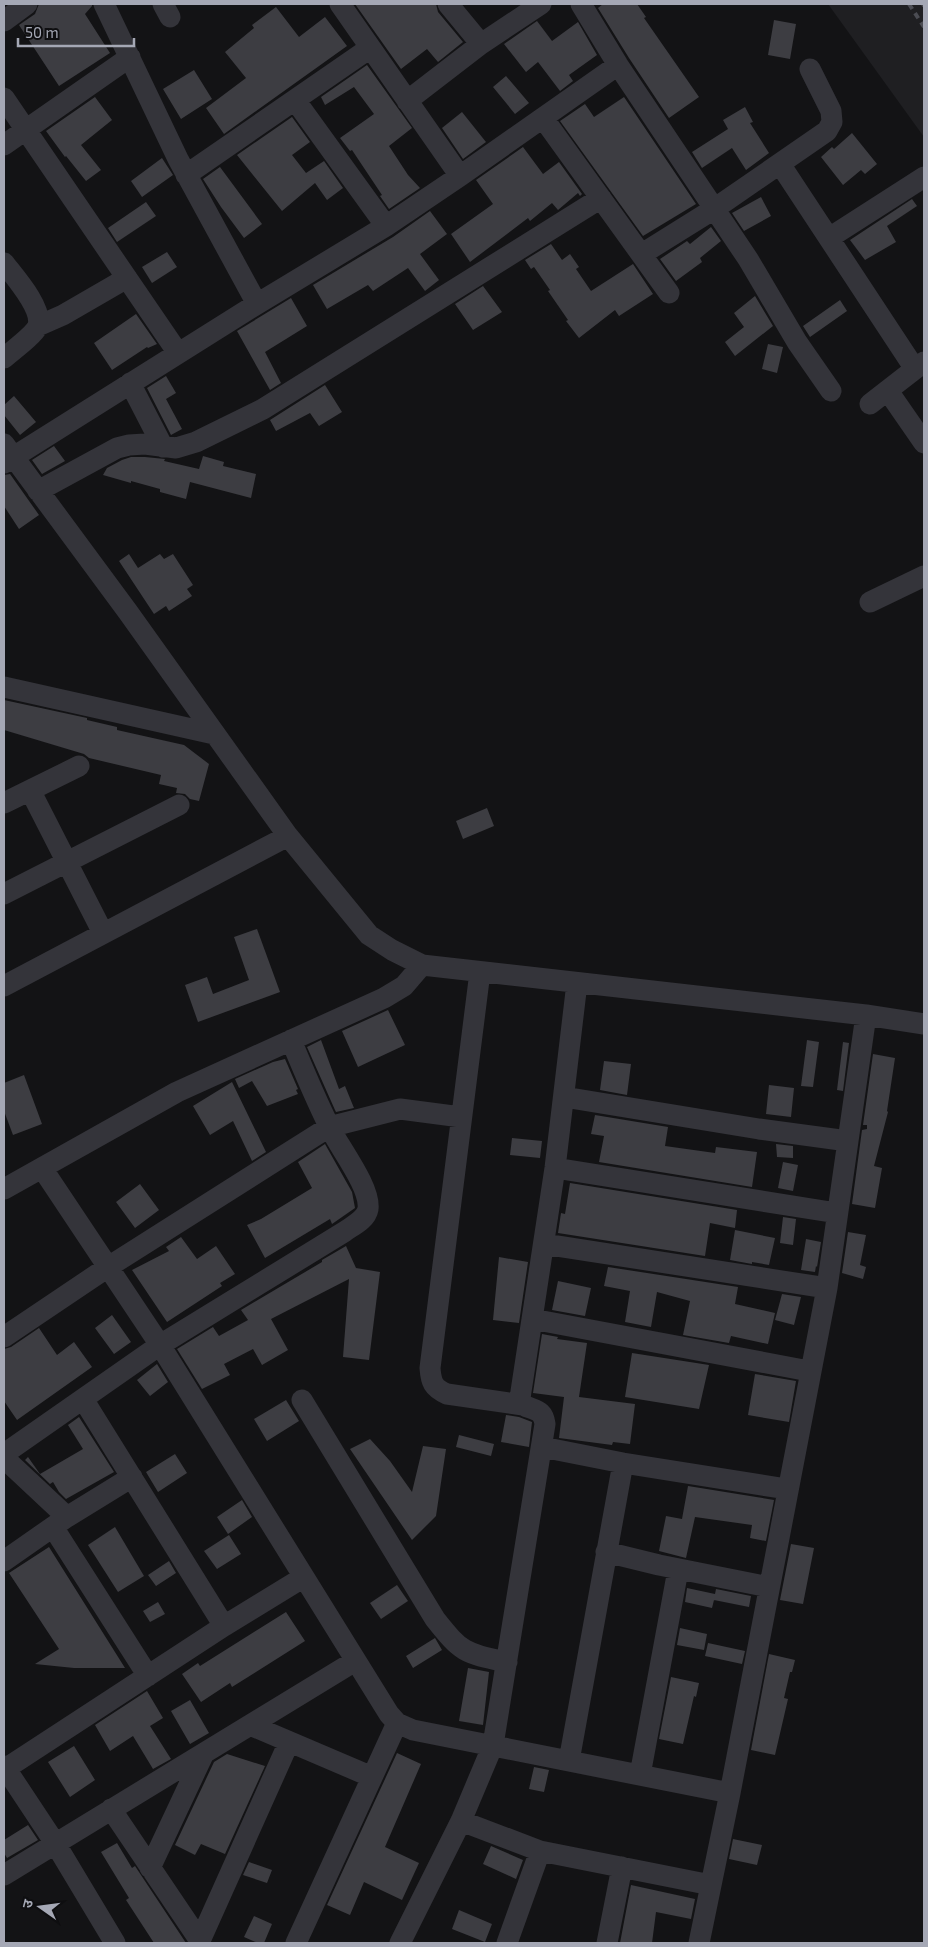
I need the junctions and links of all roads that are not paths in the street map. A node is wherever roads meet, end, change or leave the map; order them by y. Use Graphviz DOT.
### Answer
graph roads {
  1 [pos="28,4"];
  2 [pos="104,4"];
  3 [pos="340,4"];
  4 [pos="448,4"];
  5 [pos="541,4"];
  6 [pos="581,4"];
  7 [pos="4,21"];
  8 [pos="481,44"];
  9 [pos="370,48"];
  10 [pos="130,57"];
  11 [pos="618,65"];
  12 [pos="810,70"];
  13 [pos="4,98"];
  14 [pos="295,100"];
  15 [pos="407,101"];
  16 [pos="543,118"];
  17 [pos="25,128"];
  18 [pos="4,145"];
  19 [pos="780,164"];
  20 [pos="186,175"];
  21 [pos="460,176"];
  22 [pos="924,177"];
  23 [pos="601,198"];
  24 [pos="714,209"];
  25 [pos="386,226"];
  26 [pos="829,238"];
  27 [pos="642,254"];
  28 [pos="4,263"];
  29 [pos="127,278"];
  30 [pos="669,293"];
  31 [pos="257,304"];
  32 [pos="38,326"];
  33 [pos="178,353"];
  34 [pos="4,358"];
  35 [pos="920,366"];
  36 [pos="130,383"];
  37 [pos="888,390"];
  38 [pos="831,391"];
  39 [pos="870,404"];
  40 [pos="924,443"];
  41 [pos="163,447"];
  42 [pos="7,455"];
  43 [pos="38,491"];
  44 [pos="924,576"];
  45 [pos="870,602"];
  46 [pos="4,687"];
  47 [pos="214,734"];
  48 [pos="80,766"];
  49 [pos="30,790"];
  50 [pos="4,803"];
  51 [pos="179,805"];
  52 [pos="288,836"];
  53 [pos="67,862"];
  54 [pos="4,894"];
  55 [pos="103,933"];
  56 [pos="422,966"];
  57 [pos="480,972"];
  58 [pos="577,983"];
  59 [pos="4,986"];
  60 [pos="866,1015"];
  61 [pos="924,1024"];
  62 [pos="291,1040"];
  63 [pos="564,1097"];
  64 [pos="461,1117"];
  65 [pos="329,1127"];
  66 [pos="848,1141"];
  67 [pos="42,1168"];
  68 [pos="555,1168"];
  69 [pos="4,1189"];
  70 [pos="837,1213"];
  71 [pos="544,1244"];
  72 [pos="108,1267"];
  73 [pos="826,1288"];
  74 [pos="532,1319"];
  75 [pos="4,1337"];
  76 [pos="160,1345"];
  77 [pos="809,1371"];
  78 [pos="83,1399"];
  79 [pos="302,1400"];
  80 [pos="522,1405"];
  81 [pos="542,1447"];
  82 [pos="4,1454"];
  83 [pos="4,1458"];
  84 [pos="622,1463"];
  85 [pos="132,1477"];
  86 [pos="787,1489"];
  87 [pos="60,1522"];
  88 [pos="606,1552"];
  89 [pos="4,1561"];
  90 [pos="678,1570"];
  91 [pos="304,1577"];
  92 [pos="769,1587"];
  93 [pos="224,1626"];
  94 [pos="355,1661"];
  95 [pos="506,1662"];
  96 [pos="148,1676"];
  97 [pos="396,1723"];
  98 [pos="250,1725"];
  99 [pos="289,1742"];
  100 [pos="492,1746"];
  101 [pos="204,1753"];
  102 [pos="569,1761"];
  103 [pos="5,1768"];
  104 [pos="640,1775"];
  105 [pos="372,1777"];
  106 [pos="730,1793"];
  107 [pos="111,1809"];
  108 [pos="460,1821"];
  109 [pos="55,1843"];
  110 [pos="540,1851"];
  111 [pos="622,1867"];
  112 [pos="150,1868"];
  113 [pos="4,1875"];
  114 [pos="711,1885"];
  115 [pos="199,1942"];
  116 [pos="115,1943"];
  117 [pos="296,1943"];
  118 [pos="402,1943"];
  119 [pos="507,1943"];
  120 [pos="607,1943"];
  121 [pos="699,1943"];
  1 -- 7 [label="street"];
  2 -- 10 [label="street"];
  3 -- 9 [label="street"];
  4 -- 8 [label="street"];
  5 -- 8 [label="street"];
  6 -- 11 [label="street"];
  8 -- 15 [label="street"];
  9 -- 14 [label="street"];
  9 -- 15 [label="street"];
  10 -- 17 [label="street"];
  10 -- 20 [label="street"];
  11 -- 16 [label="street"];
  11 -- 24 [label="street"];
  12 -- 19 [label="street"];
  13 -- 17 [label="street"];
  14 -- 20 [label="street"];
  14 -- 25 [label="street"];
  15 -- 21 [label="street"];
  16 -- 21 [label="street"];
  16 -- 23 [label="street"];
  17 -- 18 [label="street"];
  17 -- 29 [label="street"];
  19 -- 24 [label="street"];
  19 -- 26 [label="street"];
  20 -- 31 [label="street"];
  21 -- 25 [label="street"];
  22 -- 26 [label="street"];
  23 -- 27 [label="street"];
  23 -- 41 [label="street"];
  24 -- 27 [label="street"];
  24 -- 38 [label="street"];
  25 -- 31 [label="street"];
  26 -- 35 [label="street"];
  27 -- 30 [label="street"];
  28 -- 32 [label="street"];
  29 -- 32 [label="street"];
  29 -- 33 [label="street"];
  31 -- 33 [label="street"];
  32 -- 34 [label="street"];
  33 -- 36 [label="street"];
  35 -- 37 [label="street"];
  36 -- 41 [label="street"];
  36 -- 42 [label="street"];
  37 -- 39 [label="street"];
  37 -- 40 [label="street"];
  41 -- 43 [label="street"];
  42 -- 43 [label="street"];
  43 -- 47 [label="street"];
  44 -- 45 [label="street"];
  46 -- 47 [label="street"];
  47 -- 52 [label="street"];
  48 -- 49 [label="street"];
  49 -- 50 [label="street"];
  49 -- 53 [label="street"];
  51 -- 53 [label="street"];
  52 -- 55 [label="street"];
  52 -- 56 [label="street"];
  53 -- 54 [label="street"];
  53 -- 55 [label="street"];
  55 -- 59 [label="street"];
  56 -- 57 [label="street"];
  56 -- 62 [label="street"];
  57 -- 58 [label="street"];
  57 -- 64 [label="street"];
  58 -- 60 [label="street"];
  58 -- 63 [label="street"];
  60 -- 61 [label="street"];
  60 -- 66 [label="street"];
  62 -- 65 [label="street"];
  62 -- 67 [label="street"];
  63 -- 66 [label="street"];
  63 -- 68 [label="street"];
  64 -- 65 [label="street"];
  64 -- 80 [label="street"];
  65 -- 72 [label="street"];
  65 -- 76 [label="street"];
  66 -- 70 [label="street"];
  67 -- 69 [label="street"];
  67 -- 72 [label="street"];
  68 -- 70 [label="street"];
  68 -- 71 [label="street"];
  70 -- 73 [label="street"];
  71 -- 73 [label="street"];
  71 -- 74 [label="street"];
  72 -- 75 [label="street"];
  72 -- 76 [label="street"];
  73 -- 77 [label="street"];
  74 -- 77 [label="street"];
  74 -- 80 [label="street"];
  76 -- 78 [label="street"];
  76 -- 91 [label="street"];
  77 -- 86 [label="street"];
  78 -- 82 [label="street"];
  78 -- 85 [label="street"];
  79 -- 95 [label="street"];
  80 -- 81 [label="street"];
  81 -- 84 [label="street"];
  81 -- 95 [label="street"];
  83 -- 87 [label="street"];
  84 -- 86 [label="street"];
  84 -- 88 [label="street"];
  85 -- 87 [label="street"];
  85 -- 93 [label="street"];
  86 -- 92 [label="street"];
  87 -- 89 [label="street"];
  87 -- 96 [label="street"];
  88 -- 90 [label="street"];
  88 -- 102 [label="street"];
  90 -- 92 [label="street"];
  90 -- 104 [label="street"];
  91 -- 93 [label="street"];
  91 -- 94 [label="street"];
  92 -- 106 [label="street"];
  93 -- 96 [label="street"];
  94 -- 97 [label="street"];
  94 -- 98 [label="street"];
  95 -- 100 [label="street"];
  96 -- 103 [label="street"];
  97 -- 100 [label="street"];
  97 -- 105 [label="street"];
  98 -- 99 [label="street"];
  98 -- 101 [label="street"];
  99 -- 105 [label="street"];
  99 -- 115 [label="street"];
  100 -- 102 [label="street"];
  100 -- 108 [label="street"];
  101 -- 107 [label="street"];
  101 -- 112 [label="street"];
  102 -- 104 [label="street"];
  103 -- 109 [label="street"];
  104 -- 106 [label="street"];
  105 -- 117 [label="street"];
  106 -- 114 [label="street"];
  107 -- 109 [label="street"];
  107 -- 112 [label="street"];
  108 -- 110 [label="street"];
  108 -- 118 [label="street"];
  109 -- 113 [label="street"];
  109 -- 116 [label="street"];
  110 -- 111 [label="street"];
  110 -- 119 [label="street"];
  111 -- 114 [label="street"];
  111 -- 120 [label="street"];
  112 -- 115 [label="street"];
  114 -- 121 [label="street"];
}
